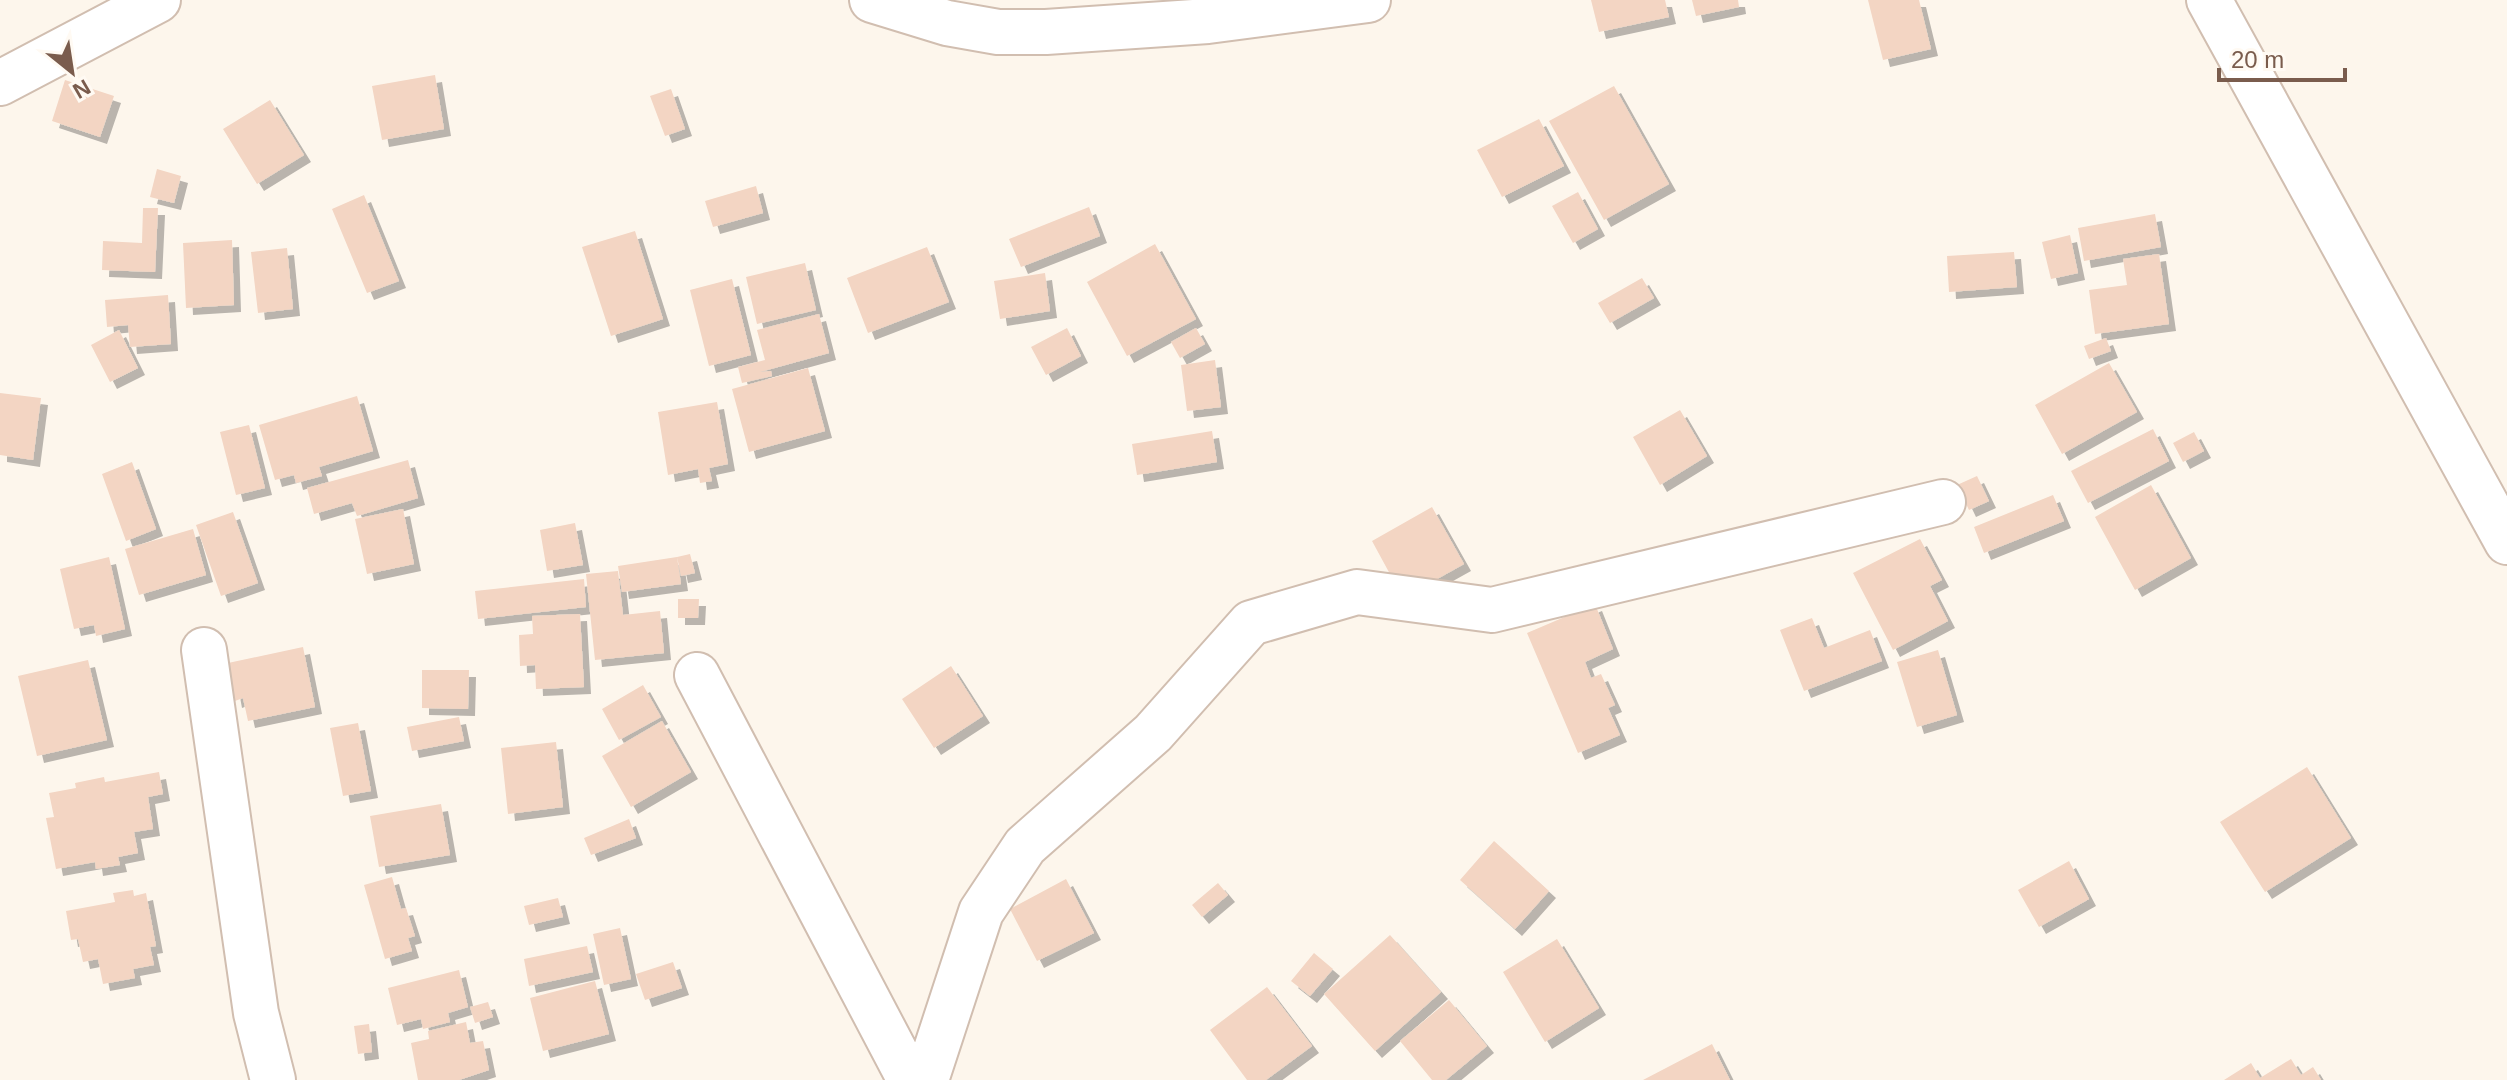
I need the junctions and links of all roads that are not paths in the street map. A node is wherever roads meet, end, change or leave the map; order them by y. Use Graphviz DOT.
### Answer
graph roads {
  1 [pos="158,0"];
  2 [pos="872,0"];
  3 [pos="1368,0"];
  4 [pos="2209,0"];
  5 [pos="0,83"];
  6 [pos="1943,502"];
  7 [pos="2507,542"];
  8 [pos="204,650"];
  9 [pos="697,675"];
  10 [pos="273,1080"];
  11 [pos="910,1080"];
  12 [pos="926,1080"];
  1 -- 5 [label="street"];
  2 -- 3 [label="street"];
  4 -- 7 [label="street"];
  6 -- 12 [label="street"];
  8 -- 10 [label="street"];
  9 -- 11 [label="street"];
}
